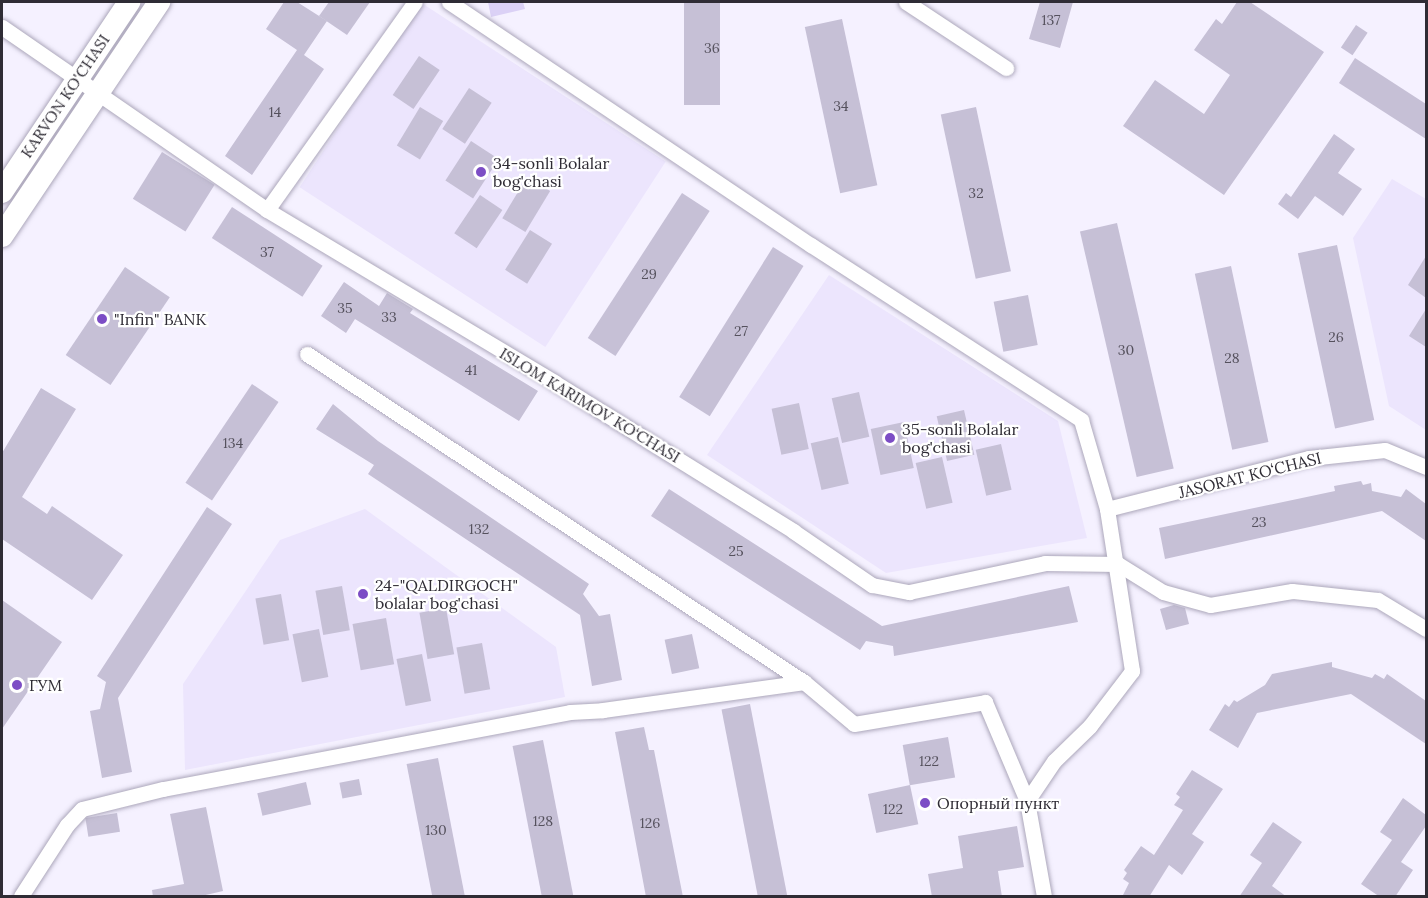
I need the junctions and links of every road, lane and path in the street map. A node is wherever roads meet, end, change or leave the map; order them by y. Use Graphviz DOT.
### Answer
graph roads {
  1 [pos="129,2"];
  2 [pos="159,2"];
  3 [pos="415,2"];
  4 [pos="449,2"];
  5 [pos="906,2"];
  6 [pos="2,27"];
  7 [pos="1006,68"];
  8 [pos="78,76"];
  9 [pos="96,94"];
  10 [pos="2,192"];
  11 [pos="267,210"];
  12 [pos="2,236"];
  13 [pos="307,354"];
  14 [pos="1426,467"];
  15 [pos="1107,509"];
  16 [pos="1118,564"];
  17 [pos="1426,629"];
  18 [pos="804,682"];
  19 [pos="1027,801"];
  20 [pos="21,897"];
  21 [pos="1044,897"];
  1 -- 8 [label="main road, KARVON KO'CHASI"];
  2 -- 9 [label="main road"];
  3 -- 11 [label="street"];
  4 -- 15 [label="street"];
  5 -- 7 [label="street"];
  6 -- 8 [label="street, ISLOM KARIMOV KO‘CHASI"];
  8 -- 9 [label="street, ISLOM KARIMOV KO‘CHASI"];
  8 -- 10 [label="main road, KARVON KO'CHASI"];
  9 -- 11 [label="street, ISLOM KARIMOV KO‘CHASI"];
  9 -- 12 [label="main road"];
  11 -- 16 [label="street, ISLOM KARIMOV KO‘CHASI"];
  13 -- 18 [label="street"];
  14 -- 15 [label="street, JASORAT KO‘CHASI"];
  15 -- 16 [label="street"];
  16 -- 17 [label="street"];
  16 -- 19 [label="street"];
  18 -- 19 [label="street"];
  18 -- 20 [label="street"];
  19 -- 21 [label="street"];
}
